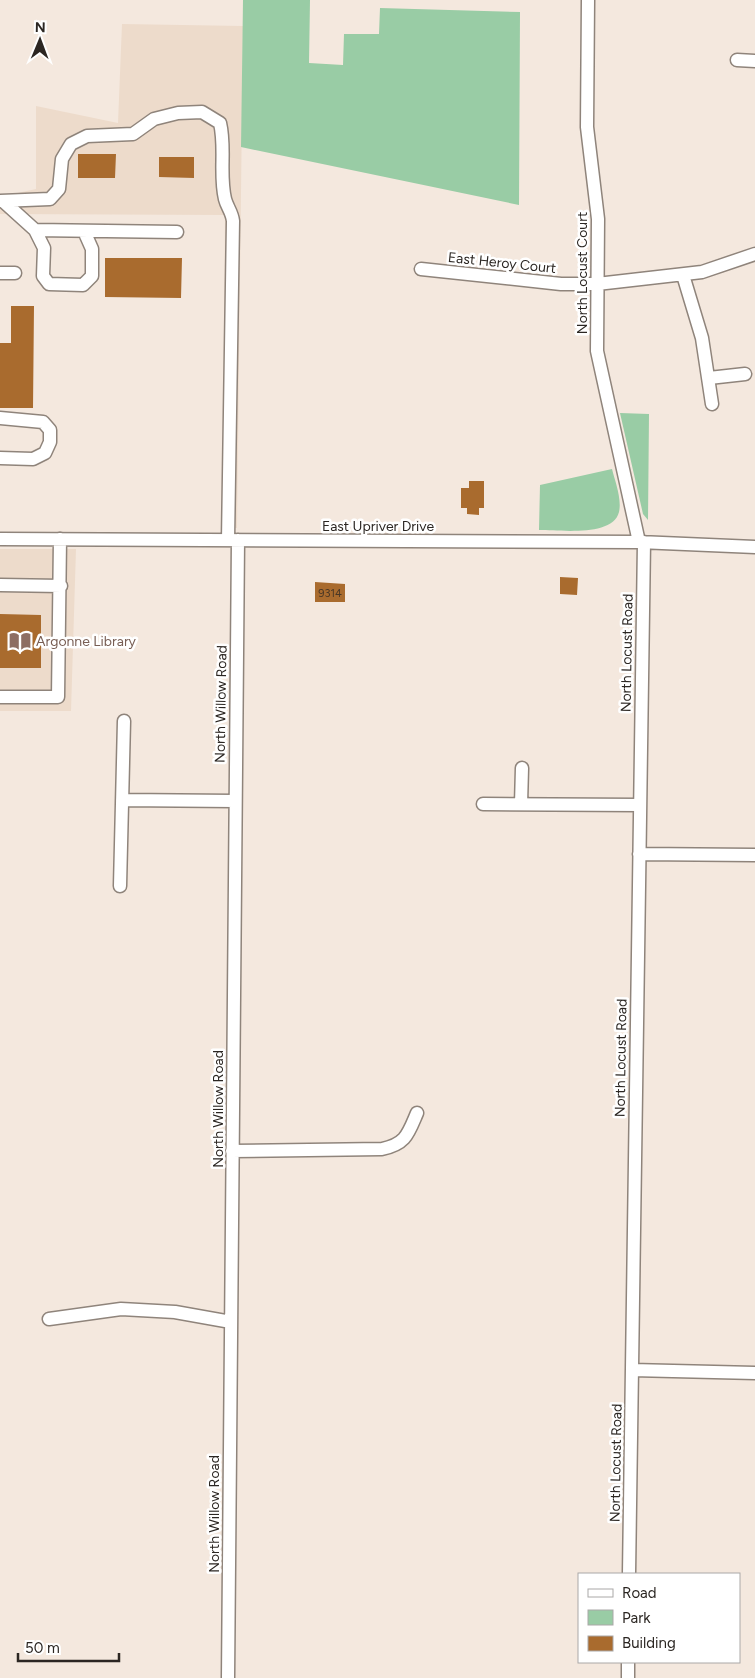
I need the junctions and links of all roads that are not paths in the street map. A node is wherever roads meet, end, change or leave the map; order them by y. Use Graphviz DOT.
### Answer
graph roads {
  1 [pos="588,0"];
  2 [pos="737,60"];
  3 [pos="755,60"];
  4 [pos="7,201"];
  5 [pos="35,230"];
  6 [pos="84,231"];
  7 [pos="177,232"];
  8 [pos="755,254"];
  9 [pos="421,269"];
  10 [pos="0,273"];
  11 [pos="15,273"];
  12 [pos="683,275"];
  13 [pos="597,284"];
  14 [pos="745,374"];
  15 [pos="709,378"];
  16 [pos="712,404"];
  17 [pos="0,418"];
  18 [pos="0,458"];
  19 [pos="0,539"];
  20 [pos="60,539"];
  21 [pos="233,540"];
  22 [pos="641,542"];
  23 [pos="755,547"];
  24 [pos="0,585"];
  25 [pos="60,586"];
  26 [pos="0,697"];
  27 [pos="124,721"];
  28 [pos="522,768"];
  29 [pos="122,800"];
  30 [pos="235,801"];
  31 [pos="483,804"];
  32 [pos="521,804"];
  33 [pos="640,805"];
  34 [pos="639,854"];
  35 [pos="755,855"];
  36 [pos="120,886"];
  37 [pos="417,1113"];
  38 [pos="232,1151"];
  39 [pos="49,1319"];
  40 [pos="231,1322"];
  41 [pos="632,1370"];
  42 [pos="755,1373"];
  43 [pos="629,1573"];
  44 [pos="628,1663"];
  45 [pos="228,1678"];
  46 [pos="628,1678"];
  1 -- 13 [label="street, North Locust Court"];
  2 -- 3 [label="street"];
  4 -- 5 [label="street"];
  4 -- 21 [label="street, North Willow Road"];
  5 -- 6 [label="street"];
  5 -- 6 [label="street"];
  6 -- 7 [label="street"];
  8 -- 12 [label="street, East Heroy Court"];
  9 -- 13 [label="street, East Heroy Court"];
  10 -- 11 [label="street"];
  12 -- 13 [label="street, East Heroy Court"];
  12 -- 15 [label="street"];
  13 -- 22 [label="street, North Locust Court"];
  14 -- 15 [label="street"];
  15 -- 16 [label="street"];
  17 -- 18 [label="street"];
  19 -- 20 [label="street, East Upriver Drive"];
  20 -- 21 [label="street, East Upriver Drive"];
  20 -- 25 [label="street"];
  21 -- 22 [label="street, East Upriver Drive"];
  21 -- 30 [label="street, North Willow Road"];
  22 -- 23 [label="street, East Upriver Drive"];
  22 -- 33 [label="street, North Locust Road"];
  24 -- 25 [label="street"];
  25 -- 26 [label="street"];
  27 -- 29 [label="street"];
  28 -- 32 [label="street"];
  29 -- 30 [label="street"];
  29 -- 36 [label="street"];
  30 -- 38 [label="street, North Willow Road"];
  31 -- 32 [label="street"];
  32 -- 33 [label="street"];
  33 -- 34 [label="street, North Locust Road"];
  34 -- 35 [label="street"];
  34 -- 41 [label="street, North Locust Road"];
  37 -- 38 [label="street"];
  38 -- 40 [label="street, North Willow Road"];
  39 -- 40 [label="street"];
  40 -- 45 [label="street, North Willow Road"];
  41 -- 42 [label="street"];
  41 -- 43 [label="street, North Locust Road"];
  44 -- 46 [label="street"];
}
